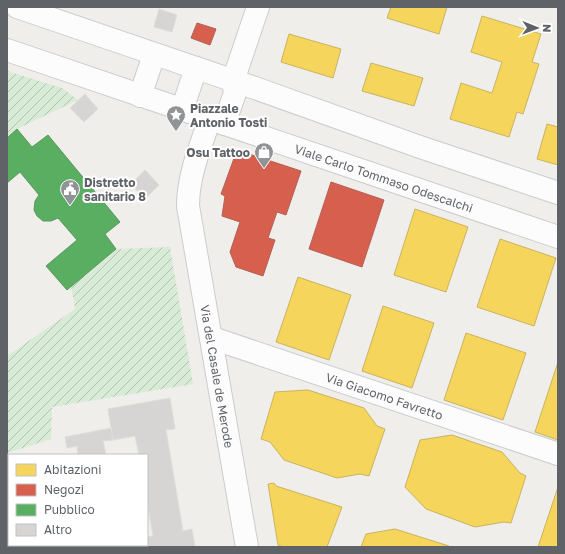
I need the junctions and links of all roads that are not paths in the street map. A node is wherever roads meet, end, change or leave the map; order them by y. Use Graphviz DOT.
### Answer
graph roads {
  1 [pos="17,7"];
  2 [pos="258,7"];
  3 [pos="7,50"];
  4 [pos="154,55"];
  5 [pos="196,68"];
  6 [pos="236,72"];
  7 [pos="140,96"];
  8 [pos="182,110"];
  9 [pos="217,122"];
  10 [pos="558,193"];
  11 [pos="558,237"];
  12 [pos="212,338"];
  13 [pos="558,454"];
  14 [pos="247,547"];
  1 -- 4 [label="street"];
  2 -- 6 [label="street"];
  3 -- 7 [label="street"];
  4 -- 5 [label="street"];
  4 -- 7 [label="street"];
  5 -- 6 [label="street"];
  5 -- 8 [label="street"];
  6 -- 9 [label="street"];
  6 -- 10 [label="street"];
  7 -- 8 [label="street"];
  8 -- 9 [label="street"];
  9 -- 11 [label="street, Viale Carlo Tommaso Odescalchi"];
  9 -- 12 [label="street, Via del Casale de Merode"];
  12 -- 13 [label="street, Via Giacomo Favretto"];
  12 -- 14 [label="street, Via del Casale de Merode"];
}
